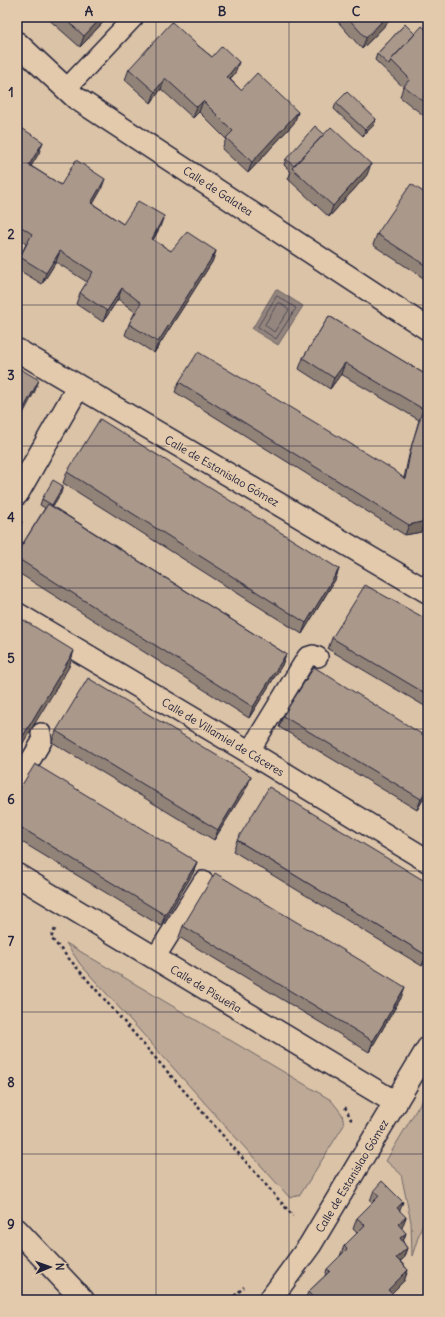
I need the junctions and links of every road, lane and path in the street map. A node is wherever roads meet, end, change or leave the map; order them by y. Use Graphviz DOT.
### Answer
graph roads {
  1 [pos="134,17"];
  2 [pos="17,43"];
  3 [pos="66,89"];
  4 [pos="428,329"];
  5 [pos="17,350"];
  6 [pos="78,387"];
  7 [pos="17,494"];
  8 [pos="25,516"];
  9 [pos="17,529"];
  10 [pos="428,592"];
  11 [pos="17,614"];
  12 [pos="318,657"];
  13 [pos="42,732"];
  14 [pos="249,752"];
  15 [pos="17,783"];
  16 [pos="428,861"];
  17 [pos="17,875"];
  18 [pos="203,881"];
  19 [pos="49,924"];
  20 [pos="55,929"];
  21 [pos="62,933"];
  22 [pos="155,958"];
  23 [pos="428,1048"];
  24 [pos="396,1103"];
  25 [pos="344,1106"];
  26 [pos="347,1126"];
  27 [pos="290,1221"];
  28 [pos="17,1230"];
  29 [pos="245,1286"];
  30 [pos="83,1300"];
  31 [pos="230,1300"];
  32 [pos="270,1300"];
  1 -- 3 [label="lane"];
  2 -- 3 [label="street, Calle de Galatea"];
  3 -- 4 [label="street, Calle de Galatea"];
  5 -- 6 [label="street, Calle de Estanislao Gómez"];
  6 -- 7 [label="street"];
  6 -- 10 [label="street, Calle de Estanislao Gómez"];
  8 -- 9 [label="path"];
  11 -- 14 [label="street, Calle de Villamiel de Cáceres"];
  12 -- 14 [label="lane"];
  13 -- 15 [label="lane"];
  14 -- 16 [label="street, Calle de Villamiel de Cáceres"];
  17 -- 22 [label="street, Calle de Pisueña"];
  18 -- 22 [label="lane"];
  19 -- 20 [label="path"];
  20 -- 21 [label="path"];
  20 -- 27 [label="path"];
  22 -- 24 [label="street, Calle de Pisueña"];
  23 -- 24 [label="street, Calle de Estanislao Gómez"];
  24 -- 32 [label="street, Calle de Estanislao Gómez"];
  25 -- 26 [label="path"];
  28 -- 30 [label="street"];
  29 -- 31 [label="path"];
}
